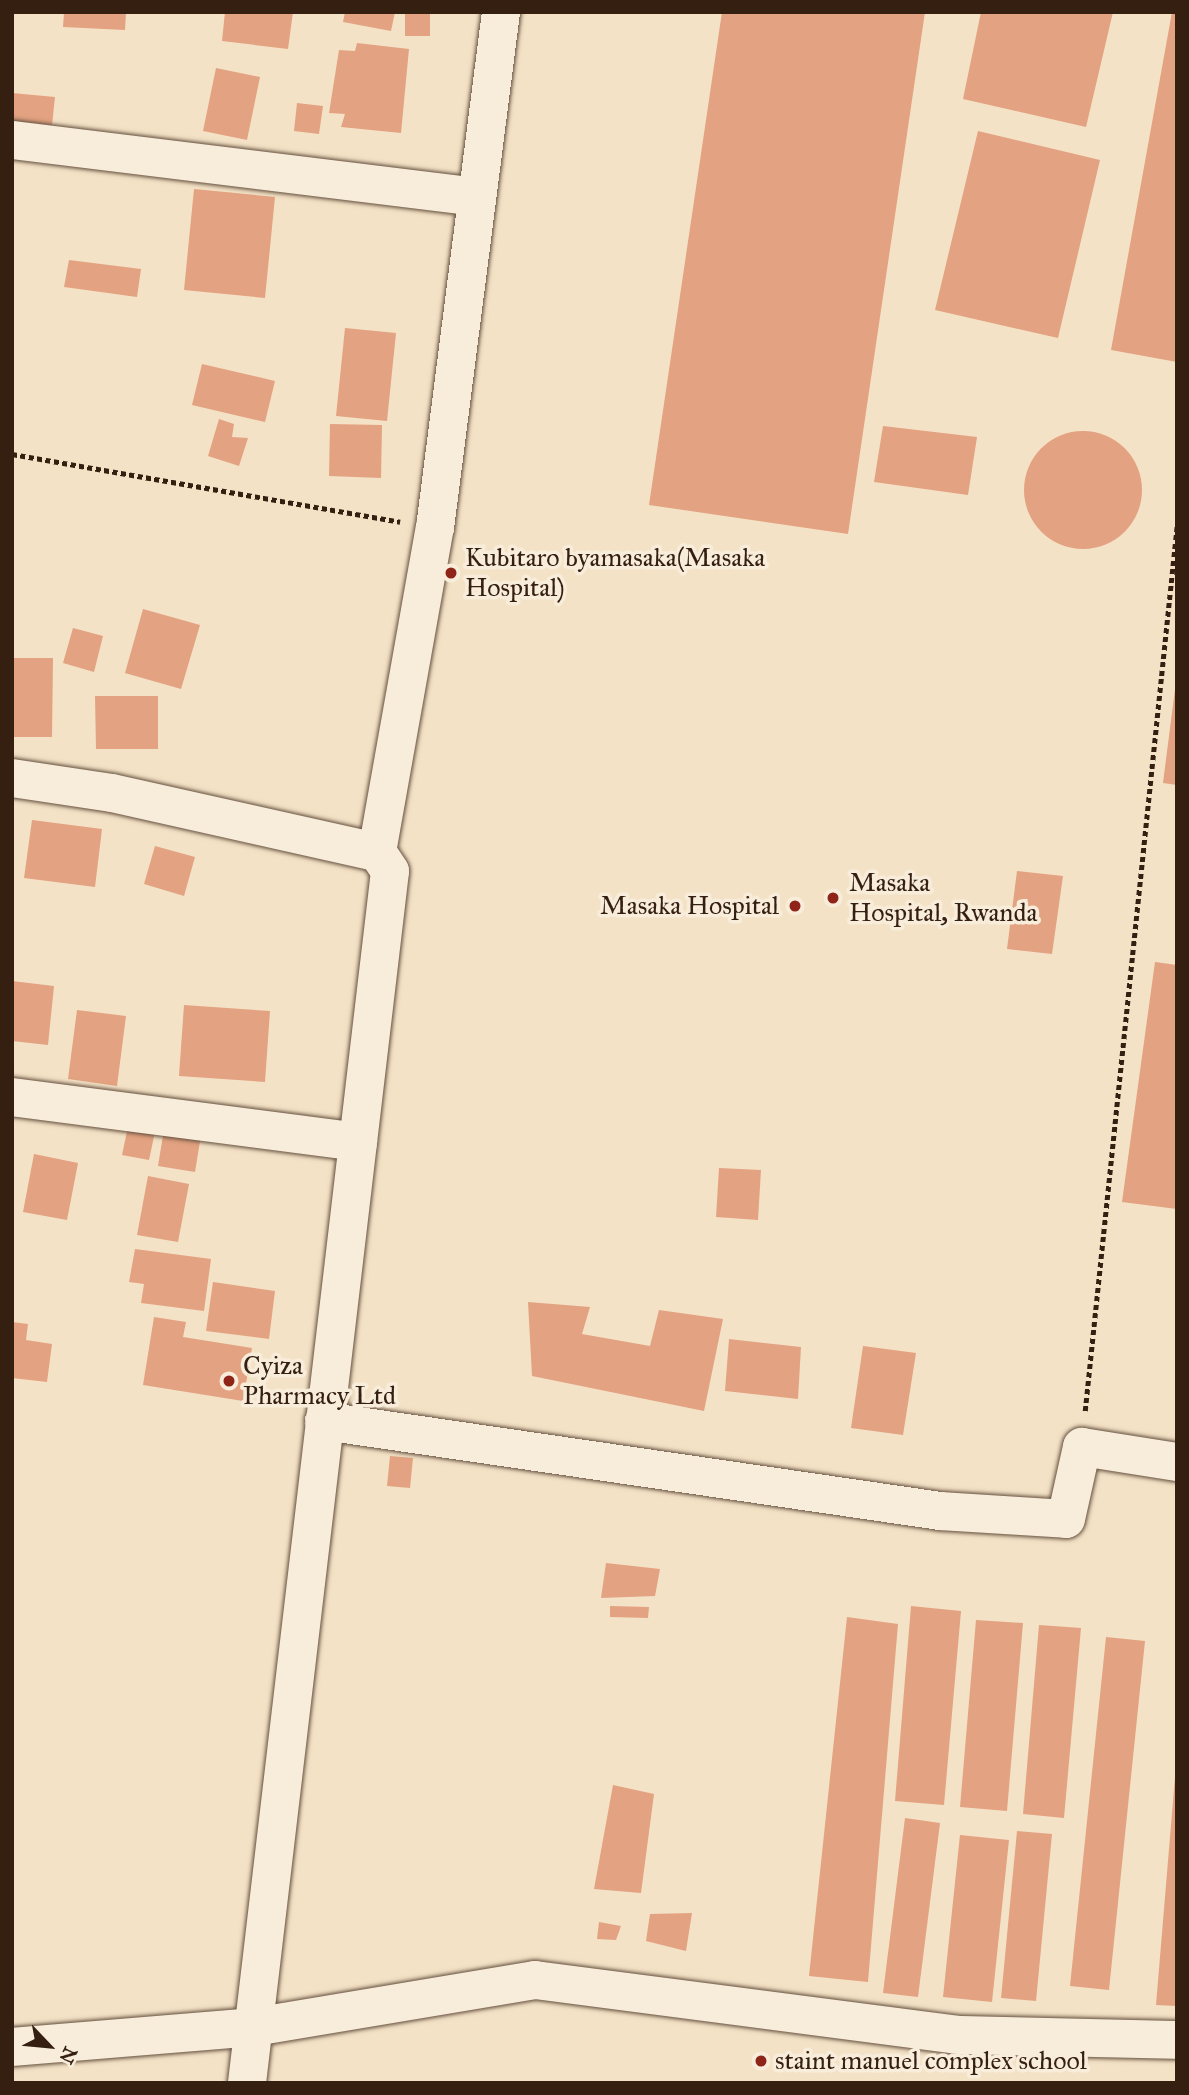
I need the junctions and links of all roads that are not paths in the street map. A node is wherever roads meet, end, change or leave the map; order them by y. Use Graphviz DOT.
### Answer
graph roads {
  1 [pos="501,12"];
  2 [pos="12,141"];
  3 [pos="476,197"];
  4 [pos="12,778"];
  5 [pos="377,852"];
  6 [pos="12,1097"];
  7 [pos="358,1142"];
  8 [pos="324,1420"];
  9 [pos="1177,1462"];
  10 [pos="254,2027"];
  11 [pos="1177,2039"];
  12 [pos="12,2047"];
  13 [pos="247,2083"];
  1 -- 3 [label="street"];
  2 -- 3 [label="street"];
  3 -- 5 [label="street"];
  4 -- 5 [label="street"];
  5 -- 7 [label="street"];
  6 -- 7 [label="street"];
  7 -- 8 [label="street"];
  8 -- 9 [label="street"];
  8 -- 10 [label="street"];
  10 -- 11 [label="street"];
  10 -- 12 [label="street"];
  10 -- 13 [label="street"];
}
